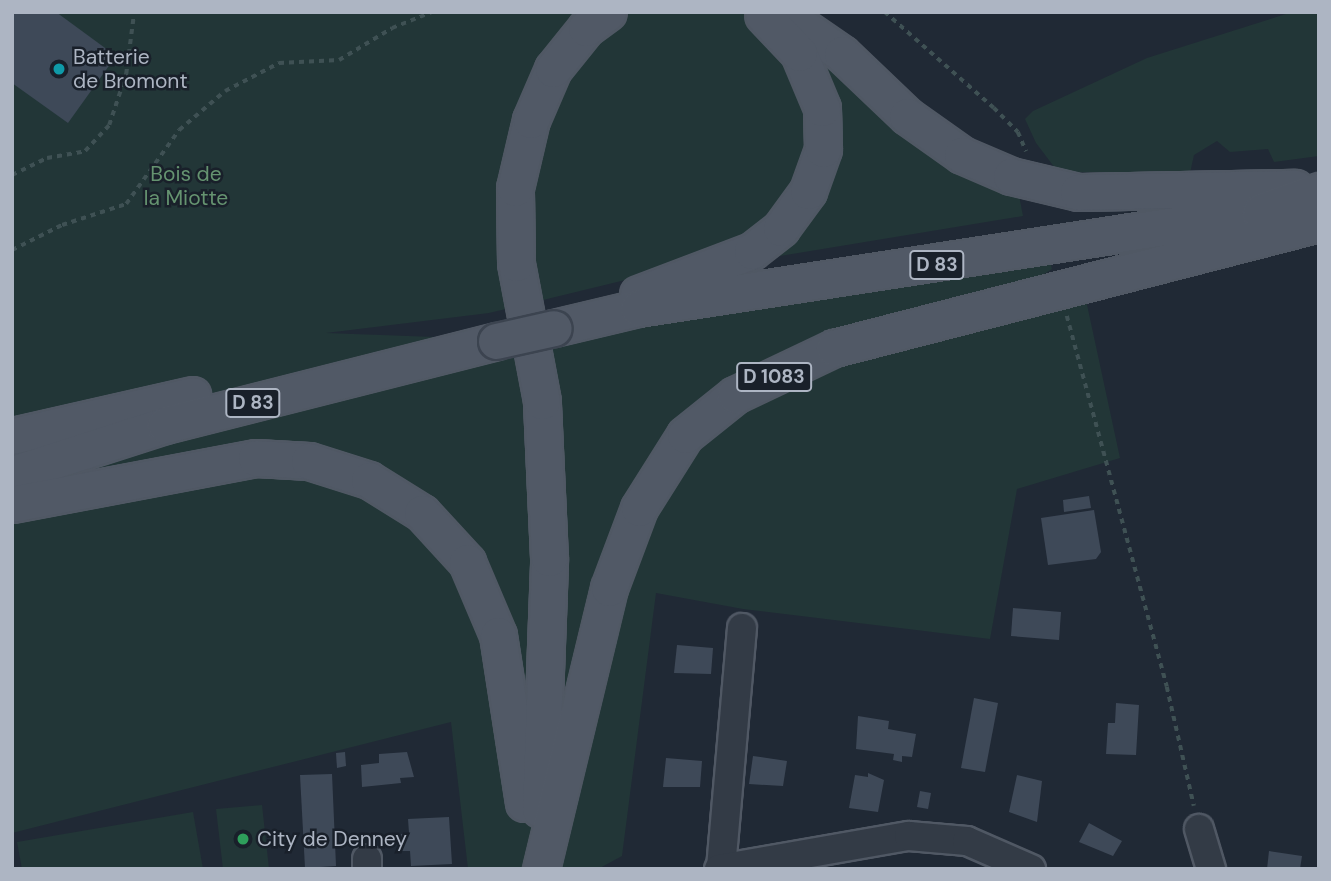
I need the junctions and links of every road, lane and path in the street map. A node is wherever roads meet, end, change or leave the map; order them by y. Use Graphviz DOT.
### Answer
graph roads {
  1 [pos="134,12"];
  2 [pos="432,12"];
  3 [pos="608,12"];
  4 [pos="761,12"];
  5 [pos="781,12"];
  6 [pos="885,12"];
  7 [pos="1027,153"];
  8 [pos="12,176"];
  9 [pos="1261,188"];
  10 [pos="1319,189"];
  11 [pos="1319,223"];
  12 [pos="12,250"];
  13 [pos="638,294"];
  14 [pos="1067,315"];
  15 [pos="551,321"];
  16 [pos="494,335"];
  17 [pos="12,436"];
  18 [pos="12,474"];
  19 [pos="12,504"];
  20 [pos="742,628"];
  21 [pos="1199,829"];
  22 [pos="538,869"];
  23 [pos="720,869"];
  24 [pos="1031,869"];
  25 [pos="1211,869"];
  1 -- 8 [label="path"];
  2 -- 12 [label="path"];
  3 -- 22 [label="main road"];
  4 -- 13 [label="main road"];
  5 -- 9 [label="main road"];
  6 -- 7 [label="path"];
  9 -- 10 [label="main road, D 83"];
  9 -- 13 [label="main road, D 83"];
  10 -- 15 [label="main road, D 83"];
  11 -- 22 [label="main road, D 1083"];
  13 -- 15 [label="main road, D 83"];
  14 -- 21 [label="path"];
  15 -- 16 [label="main road, D 83, bridge"];
  16 -- 17 [label="main road, D 83"];
  16 -- 18 [label="main road, D 83"];
  19 -- 22 [label="main road"];
  20 -- 23 [label="street"];
  21 -- 25 [label="street"];
  23 -- 24 [label="street"];
}
